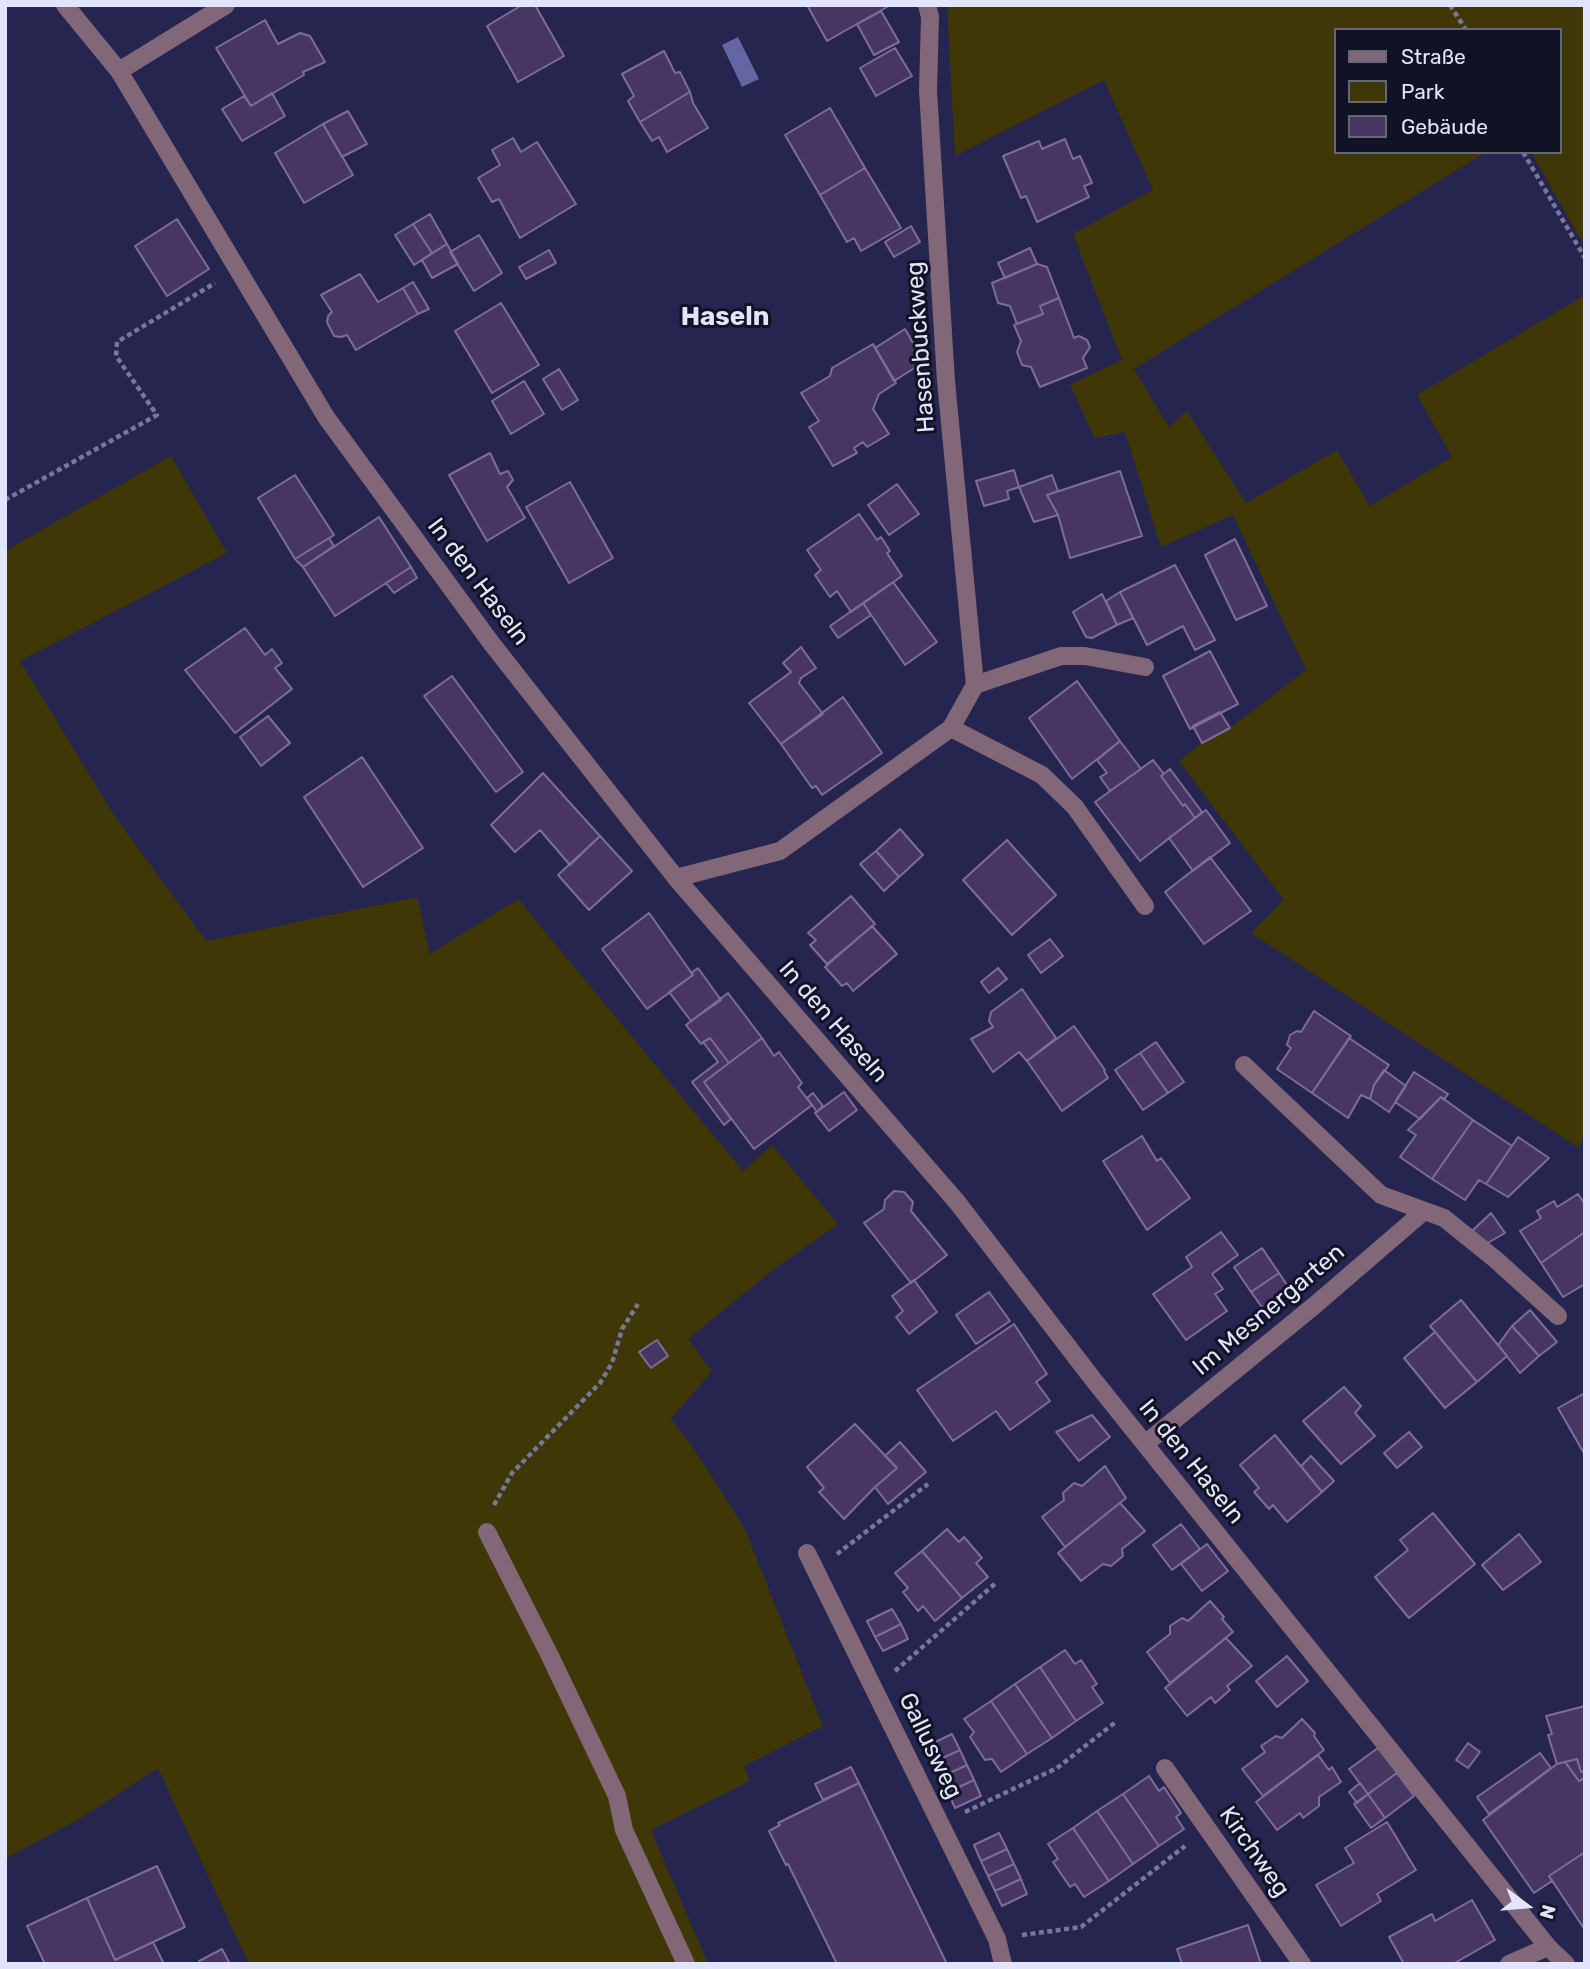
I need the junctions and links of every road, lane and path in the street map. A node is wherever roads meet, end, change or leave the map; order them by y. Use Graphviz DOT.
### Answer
graph roads {
  1 [pos="65,5"];
  2 [pos="226,5"];
  3 [pos="927,5"];
  4 [pos="1450,5"];
  5 [pos="1465,28"];
  6 [pos="119,71"];
  7 [pos="1524,154"];
  8 [pos="1585,258"];
  9 [pos="239,269"];
  10 [pos="5,500"];
  11 [pos="1145,667"];
  12 [pos="975,685"];
  13 [pos="951,728"];
  14 [pos="676,878"];
  15 [pos="1145,906"];
  16 [pos="1244,1065"];
  17 [pos="1423,1212"];
  18 [pos="638,1304"];
  19 [pos="1558,1316"];
  20 [pos="1145,1444"];
  21 [pos="928,1483"];
  22 [pos="487,1532"];
  23 [pos="807,1553"];
  24 [pos="816,1571"];
  25 [pos="997,1582"];
  26 [pos="875,1690"];
  27 [pos="1116,1721"];
  28 [pos="1165,1768"];
  29 [pos="940,1822"];
  30 [pos="1207,1828"];
  31 [pos="997,1939"];
  32 [pos="1548,1947"];
  33 [pos="686,1964"];
  34 [pos="1003,1964"];
  35 [pos="1302,1964"];
  36 [pos="1509,1964"];
  37 [pos="1566,1964"];
  1 -- 6 [label="street, In den Haseln"];
  2 -- 6 [label="street"];
  3 -- 12 [label="street, Hasenbuckweg"];
  4 -- 5 [label="path"];
  6 -- 9 [label="street, In den Haseln"];
  7 -- 8 [label="path"];
  9 -- 10 [label="path"];
  9 -- 14 [label="street, In den Haseln"];
  11 -- 12 [label="street"];
  12 -- 13 [label="street"];
  13 -- 14 [label="street"];
  13 -- 15 [label="street"];
  14 -- 20 [label="street, In den Haseln"];
  16 -- 17 [label="street"];
  17 -- 19 [label="street"];
  17 -- 20 [label="street, Im Mesnergarten"];
  18 -- 22 [label="path"];
  20 -- 32 [label="street, In den Haseln"];
  21 -- 24 [label="path"];
  22 -- 33 [label="street"];
  23 -- 24 [label="street, Gallusweg"];
  24 -- 26 [label="street, Gallusweg"];
  25 -- 26 [label="path"];
  26 -- 29 [label="street, Gallusweg"];
  27 -- 29 [label="path"];
  28 -- 30 [label="street, Kirchweg"];
  29 -- 31 [label="street, Gallusweg"];
  30 -- 31 [label="path"];
  30 -- 35 [label="street, Kirchweg"];
  31 -- 34 [label="street, Gallusweg"];
  32 -- 36 [label="street"];
  32 -- 37 [label="street, In den Haseln"];
}
